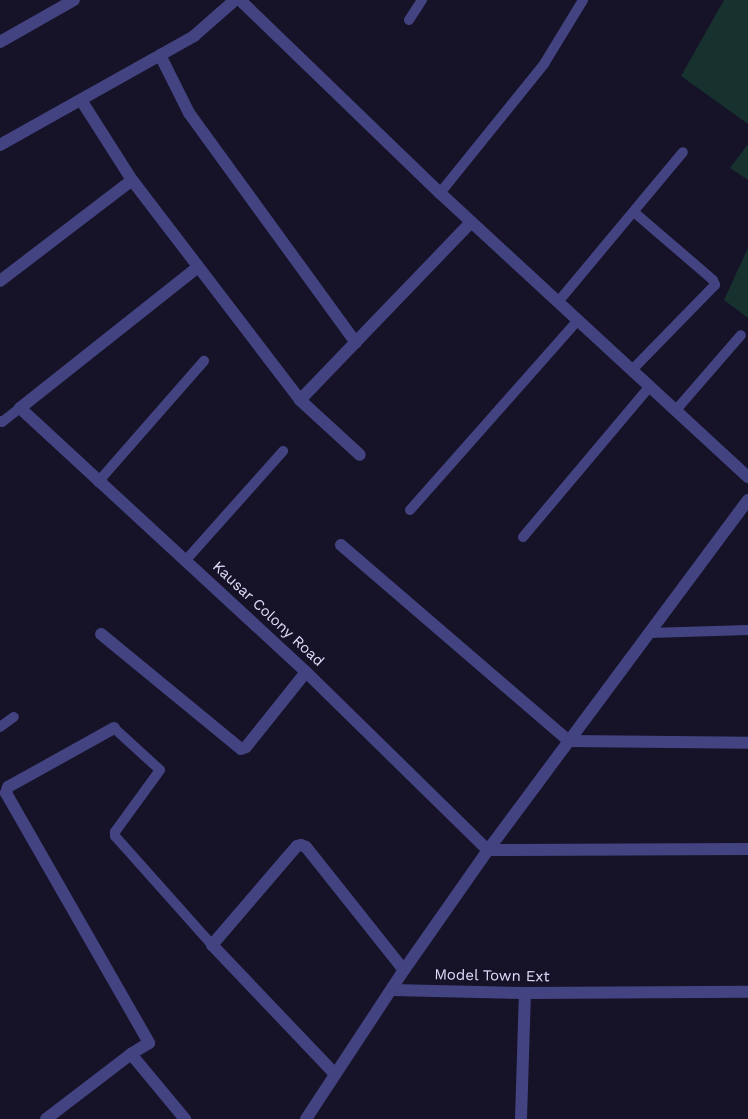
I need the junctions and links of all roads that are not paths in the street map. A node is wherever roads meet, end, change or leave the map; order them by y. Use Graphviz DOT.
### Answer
graph roads {
  1 [pos="74,0"];
  2 [pos="235,0"];
  3 [pos="240,0"];
  4 [pos="422,0"];
  5 [pos="583,0"];
  6 [pos="409,20"];
  7 [pos="0,42"];
  8 [pos="160,55"];
  9 [pos="81,100"];
  10 [pos="0,145"];
  11 [pos="683,152"];
  12 [pos="132,180"];
  13 [pos="440,193"];
  14 [pos="634,212"];
  15 [pos="472,222"];
  16 [pos="198,267"];
  17 [pos="0,280"];
  18 [pos="558,302"];
  19 [pos="578,320"];
  20 [pos="740,336"];
  21 [pos="356,343"];
  22 [pos="204,361"];
  23 [pos="632,370"];
  24 [pos="650,386"];
  25 [pos="300,400"];
  26 [pos="20,408"];
  27 [pos="676,410"];
  28 [pos="0,421"];
  29 [pos="283,451"];
  30 [pos="360,455"];
  31 [pos="748,477"];
  32 [pos="98,482"];
  33 [pos="748,500"];
  34 [pos="410,510"];
  35 [pos="523,537"];
  36 [pos="341,545"];
  37 [pos="186,560"];
  38 [pos="748,630"];
  39 [pos="649,633"];
  40 [pos="101,634"];
  41 [pos="306,672"];
  42 [pos="14,717"];
  43 [pos="0,727"];
  44 [pos="114,728"];
  45 [pos="570,741"];
  46 [pos="748,743"];
  47 [pos="488,850"];
  48 [pos="748,850"];
  49 [pos="212,945"];
  50 [pos="404,970"];
  51 [pos="392,990"];
  52 [pos="748,992"];
  53 [pos="525,993"];
  54 [pos="131,1054"];
  55 [pos="335,1074"];
  56 [pos="46,1119"];
  57 [pos="185,1119"];
  58 [pos="306,1119"];
  59 [pos="521,1119"];
  1 -- 7 [label="street"];
  2 -- 8 [label="street"];
  3 -- 13 [label="street"];
  4 -- 6 [label="lane"];
  5 -- 13 [label="lane"];
  8 -- 9 [label="street"];
  8 -- 21 [label="street"];
  9 -- 10 [label="street"];
  9 -- 12 [label="street"];
  11 -- 14 [label="lane"];
  12 -- 16 [label="street"];
  12 -- 17 [label="street"];
  13 -- 15 [label="street"];
  14 -- 18 [label="lane"];
  14 -- 23 [label="lane"];
  15 -- 18 [label="street"];
  15 -- 21 [label="street"];
  16 -- 25 [label="street"];
  16 -- 26 [label="street"];
  18 -- 19 [label="street"];
  19 -- 23 [label="street"];
  19 -- 34 [label="lane"];
  20 -- 27 [label="lane"];
  21 -- 25 [label="street"];
  22 -- 32 [label="lane"];
  23 -- 24 [label="street"];
  24 -- 27 [label="street"];
  24 -- 35 [label="lane"];
  25 -- 30 [label="street"];
  26 -- 28 [label="lane"];
  26 -- 32 [label="street, Kausar Colony Road"];
  27 -- 31 [label="street"];
  29 -- 37 [label="lane"];
  32 -- 37 [label="street, Kausar Colony Road"];
  33 -- 39 [label="street"];
  36 -- 45 [label="street"];
  37 -- 41 [label="street, Kausar Colony Road"];
  38 -- 39 [label="lane"];
  39 -- 45 [label="street"];
  40 -- 41 [label="street"];
  41 -- 47 [label="street, Kausar Colony Road"];
  42 -- 43 [label="lane"];
  44 -- 49 [label="lane"];
  44 -- 54 [label="street"];
  45 -- 46 [label="street"];
  45 -- 47 [label="street"];
  47 -- 48 [label="street"];
  47 -- 50 [label="street"];
  49 -- 50 [label="street"];
  49 -- 55 [label="street"];
  50 -- 51 [label="street"];
  51 -- 53 [label="street, Model Town Ext"];
  51 -- 55 [label="street"];
  52 -- 53 [label="street, Model Town Ext"];
  53 -- 59 [label="street"];
  54 -- 56 [label="street"];
  54 -- 57 [label="street"];
  55 -- 58 [label="street"];
}
